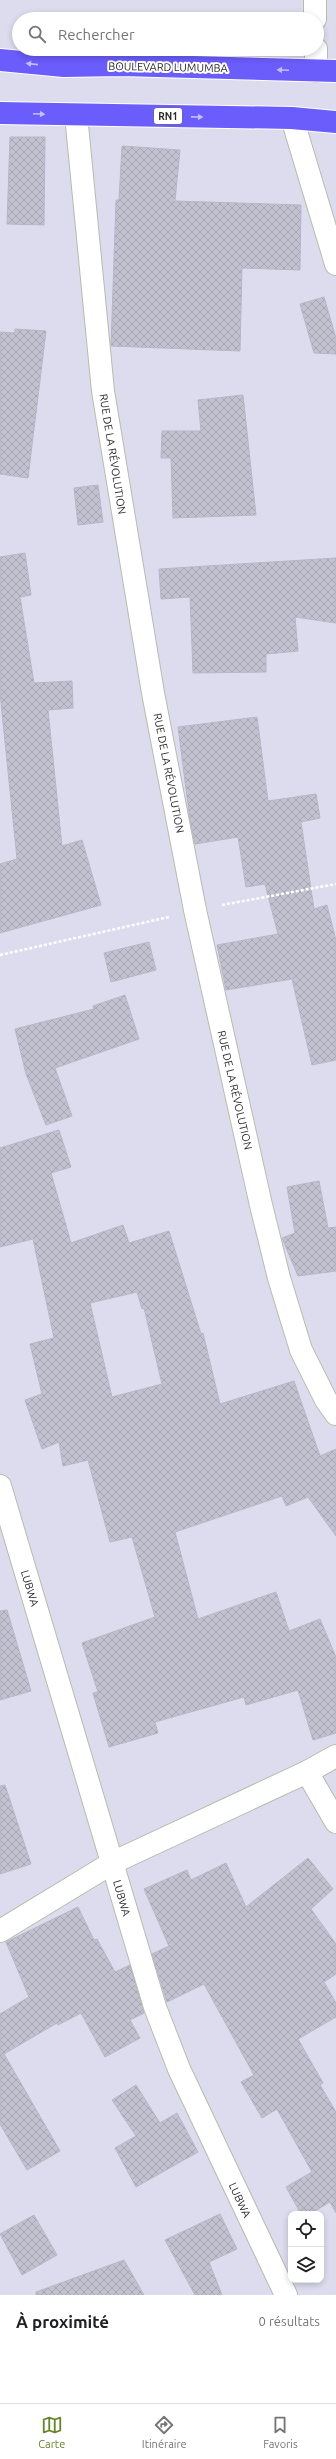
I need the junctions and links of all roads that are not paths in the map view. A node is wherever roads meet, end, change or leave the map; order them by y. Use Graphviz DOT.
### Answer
graph roads {
  1 [pos="315,0"];
  2 [pos="315,12"];
  3 [pos="319,56"];
  4 [pos="0,60"];
  5 [pos="326,71"];
  6 [pos="0,113"];
  7 [pos="76,115"];
  8 [pos="292,118"];
  9 [pos="336,122"];
  10 [pos="336,264"];
  11 [pos="336,1414"];
  12 [pos="0,1486"];
  13 [pos="336,1756"];
  14 [pos="307,1772"];
  15 [pos="336,1822"];
  16 [pos="112,1863"];
  17 [pos="0,1931"];
  18 [pos="286,2295"];
  1 -- 2 [label="street"];
  3 -- 5 [label="street"];
  5 -- 4 [label="highway, BOULEVARD LUMUMBA, one-way"];
  6 -- 7 [label="highway, RN1, one-way"];
  7 -- 8 [label="highway, RN1, one-way"];
  7 -- 11 [label="street, RUE DE LA RÉVOLUTION"];
  8 -- 9 [label="highway, RN1"];
  8 -- 10 [label="street"];
  12 -- 16 [label="street, LUBWA"];
  13 -- 14 [label="street"];
  14 -- 15 [label="street"];
  14 -- 16 [label="street"];
  16 -- 17 [label="street"];
  16 -- 18 [label="street, LUBWA"];
}
